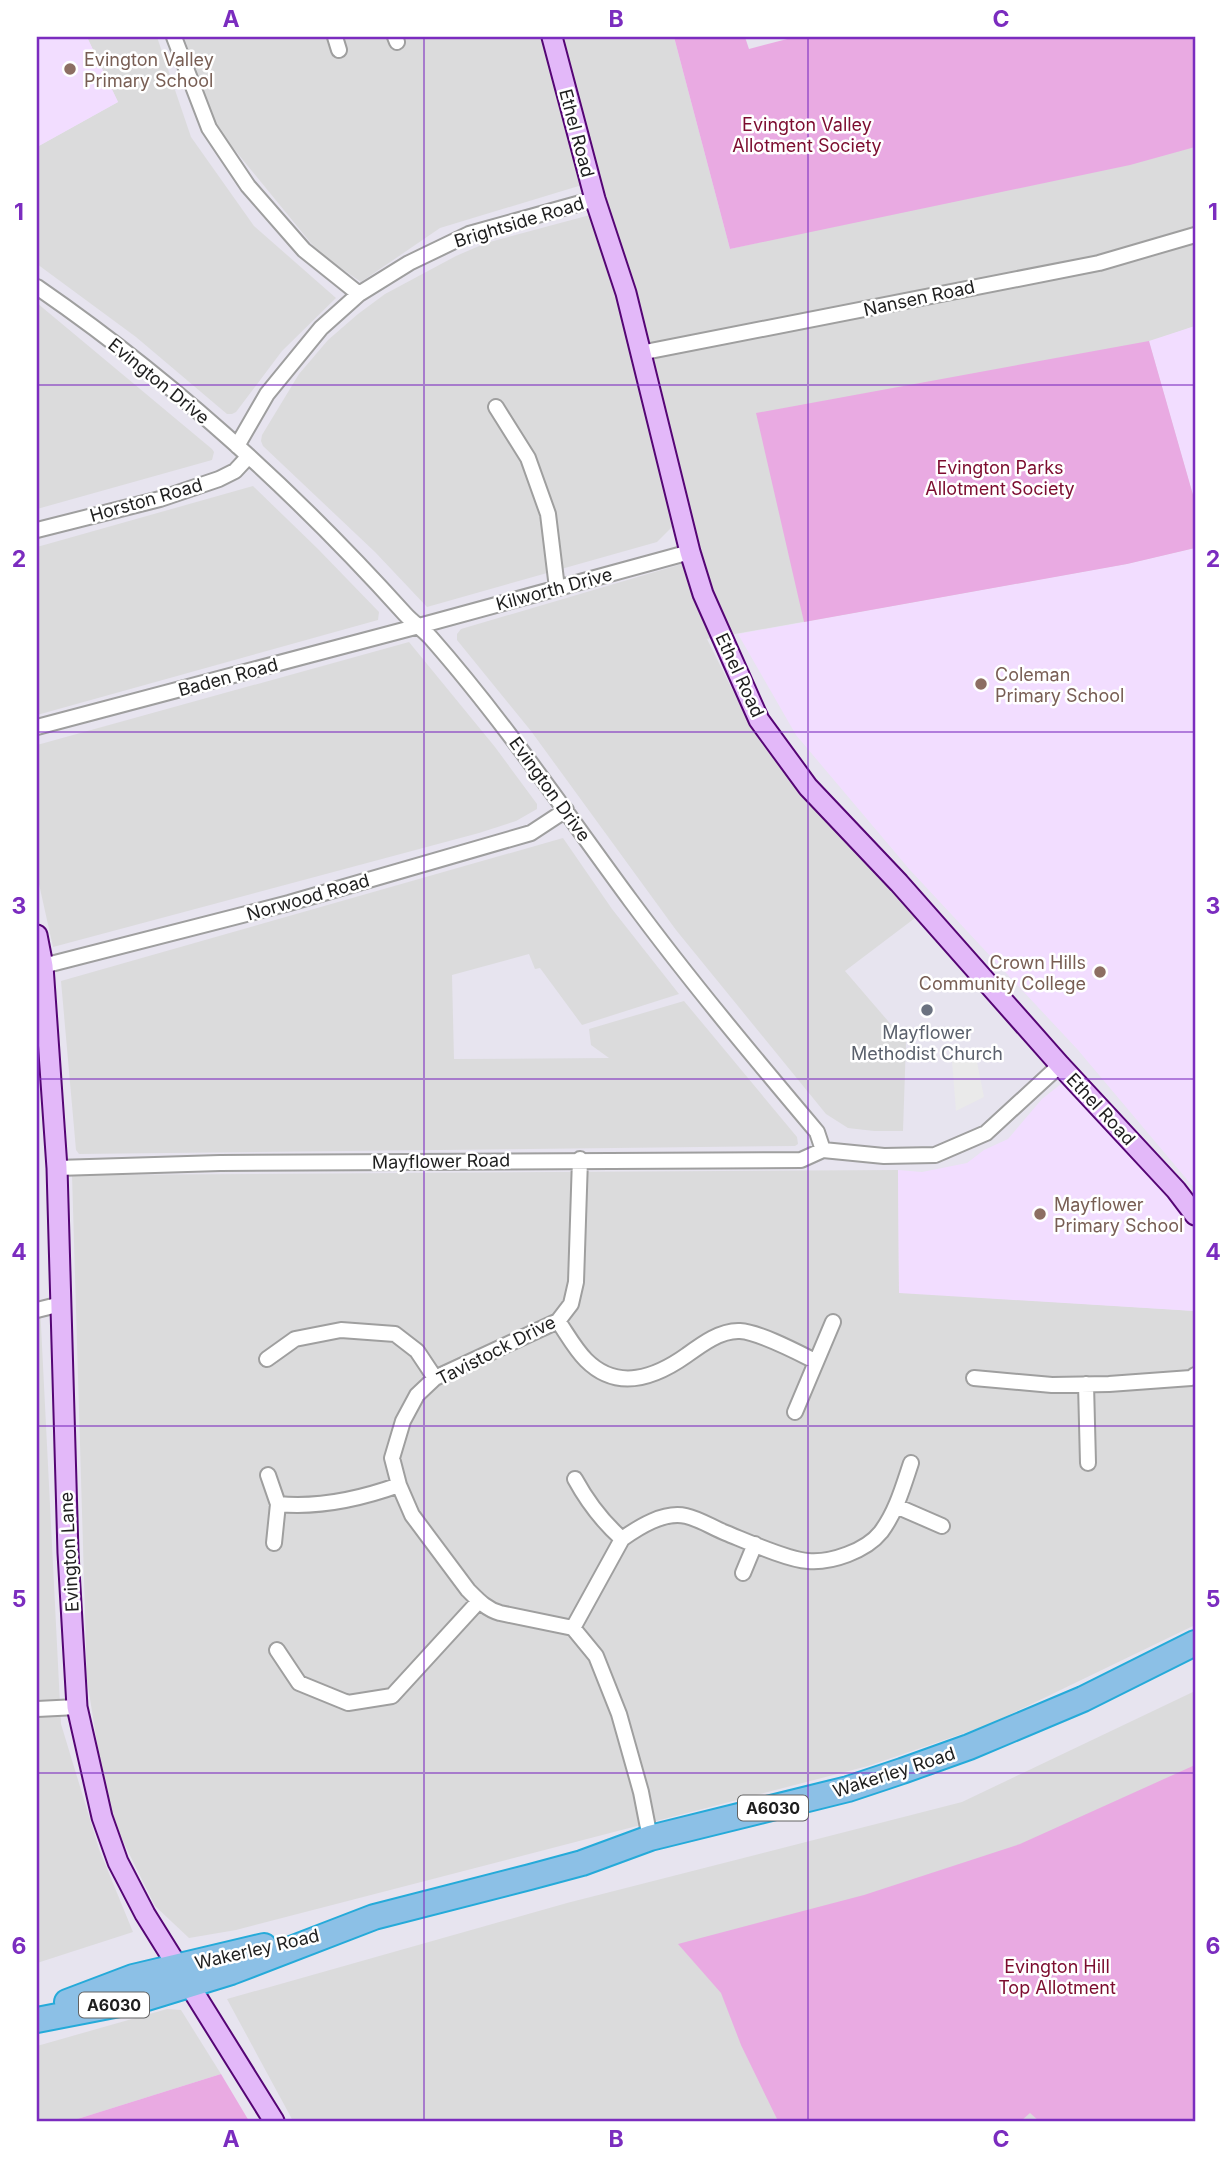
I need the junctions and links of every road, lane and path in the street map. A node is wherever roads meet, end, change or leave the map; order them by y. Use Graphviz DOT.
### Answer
graph roads {
  1 [pos="174,37"];
  2 [pos="552,37"];
  3 [pos="595,199"];
  4 [pos="1195,235"];
  5 [pos="37,287"];
  6 [pos="359,294"];
  7 [pos="640,353"];
  8 [pos="496,407"];
  9 [pos="243,452"];
  10 [pos="37,530"];
  11 [pos="690,552"];
  12 [pos="557,588"];
  13 [pos="419,626"];
  14 [pos="37,727"];
  15 [pos="566,810"];
  16 [pos="37,935"];
  17 [pos="43,966"];
  18 [pos="1060,1065"];
  19 [pos="823,1150"];
  20 [pos="580,1159"];
  21 [pos="57,1168"];
  22 [pos="1195,1215"];
  23 [pos="61,1304"];
  24 [pos="37,1310"];
  25 [pos="558,1321"];
  26 [pos="833,1322"];
  27 [pos="267,1359"];
  28 [pos="815,1361"];
  29 [pos="1195,1376"];
  30 [pos="435,1378"];
  31 [pos="974,1378"];
  32 [pos="1086,1384"];
  33 [pos="795,1412"];
  34 [pos="1088,1462"];
  35 [pos="911,1463"];
  36 [pos="268,1475"];
  37 [pos="575,1479"];
  38 [pos="398,1485"];
  39 [pos="278,1504"];
  40 [pos="896,1506"];
  41 [pos="943,1526"];
  42 [pos="622,1539"];
  43 [pos="274,1543"];
  44 [pos="755,1544"];
  45 [pos="743,1573"];
  46 [pos="479,1601"];
  47 [pos="573,1628"];
  48 [pos="1195,1643"];
  49 [pos="277,1650"];
  50 [pos="77,1707"];
  51 [pos="37,1709"];
  52 [pos="650,1838"];
  53 [pos="184,1976"];
  54 [pos="37,2013"];
  55 [pos="37,2020"];
  56 [pos="274,2121"];
  1 -- 6 [label="street"];
  2 -- 3 [label="street, Ethel Road"];
  3 -- 6 [label="street, Brightside Road"];
  3 -- 7 [label="street, Ethel Road"];
  4 -- 7 [label="street, Nansen Road"];
  5 -- 9 [label="street, Evington Drive"];
  6 -- 9 [label="street, Brightside Road"];
  7 -- 11 [label="street, Ethel Road"];
  8 -- 12 [label="street"];
  9 -- 10 [label="street, Horston Road"];
  9 -- 13 [label="street, Evington Drive"];
  11 -- 12 [label="street, Kilworth Drive"];
  11 -- 18 [label="street, Ethel Road"];
  12 -- 13 [label="street, Kilworth Drive"];
  13 -- 14 [label="street, Baden Road"];
  13 -- 15 [label="street, Evington Drive"];
  15 -- 17 [label="street, Norwood Road"];
  15 -- 19 [label="street, Evington Drive"];
  16 -- 17 [label="street, Evington Lane"];
  17 -- 21 [label="street, Evington Lane"];
  18 -- 19 [label="street"];
  18 -- 22 [label="street, Ethel Road"];
  19 -- 20 [label="street, Mayflower Road"];
  20 -- 21 [label="street, Mayflower Road"];
  20 -- 25 [label="street, Tavistock Drive"];
  21 -- 23 [label="street, Evington Lane"];
  23 -- 24 [label="street"];
  23 -- 50 [label="street, Evington Lane"];
  25 -- 28 [label="street"];
  25 -- 30 [label="street, Tavistock Drive"];
  26 -- 28 [label="street"];
  27 -- 30 [label="street"];
  28 -- 33 [label="street"];
  29 -- 32 [label="street"];
  30 -- 38 [label="street, Tavistock Drive"];
  31 -- 32 [label="street"];
  32 -- 34 [label="street"];
  35 -- 40 [label="street"];
  36 -- 39 [label="street"];
  37 -- 42 [label="street"];
  38 -- 39 [label="street"];
  38 -- 46 [label="street, Tavistock Drive"];
  39 -- 43 [label="street"];
  40 -- 41 [label="street"];
  40 -- 44 [label="street"];
  42 -- 44 [label="street"];
  42 -- 47 [label="street"];
  44 -- 45 [label="street"];
  46 -- 47 [label="street, Tavistock Drive"];
  46 -- 49 [label="street"];
  47 -- 52 [label="street"];
  48 -- 52 [label="highway, Wakerley Road / A6030"];
  50 -- 51 [label="street"];
  50 -- 53 [label="street, Evington Lane"];
  52 -- 53 [label="highway, Wakerley Road / A6030"];
  53 -- 54 [label="highway, A6030"];
  53 -- 55 [label="highway, A6030"];
  53 -- 56 [label="street, Evington Lane"];
}
